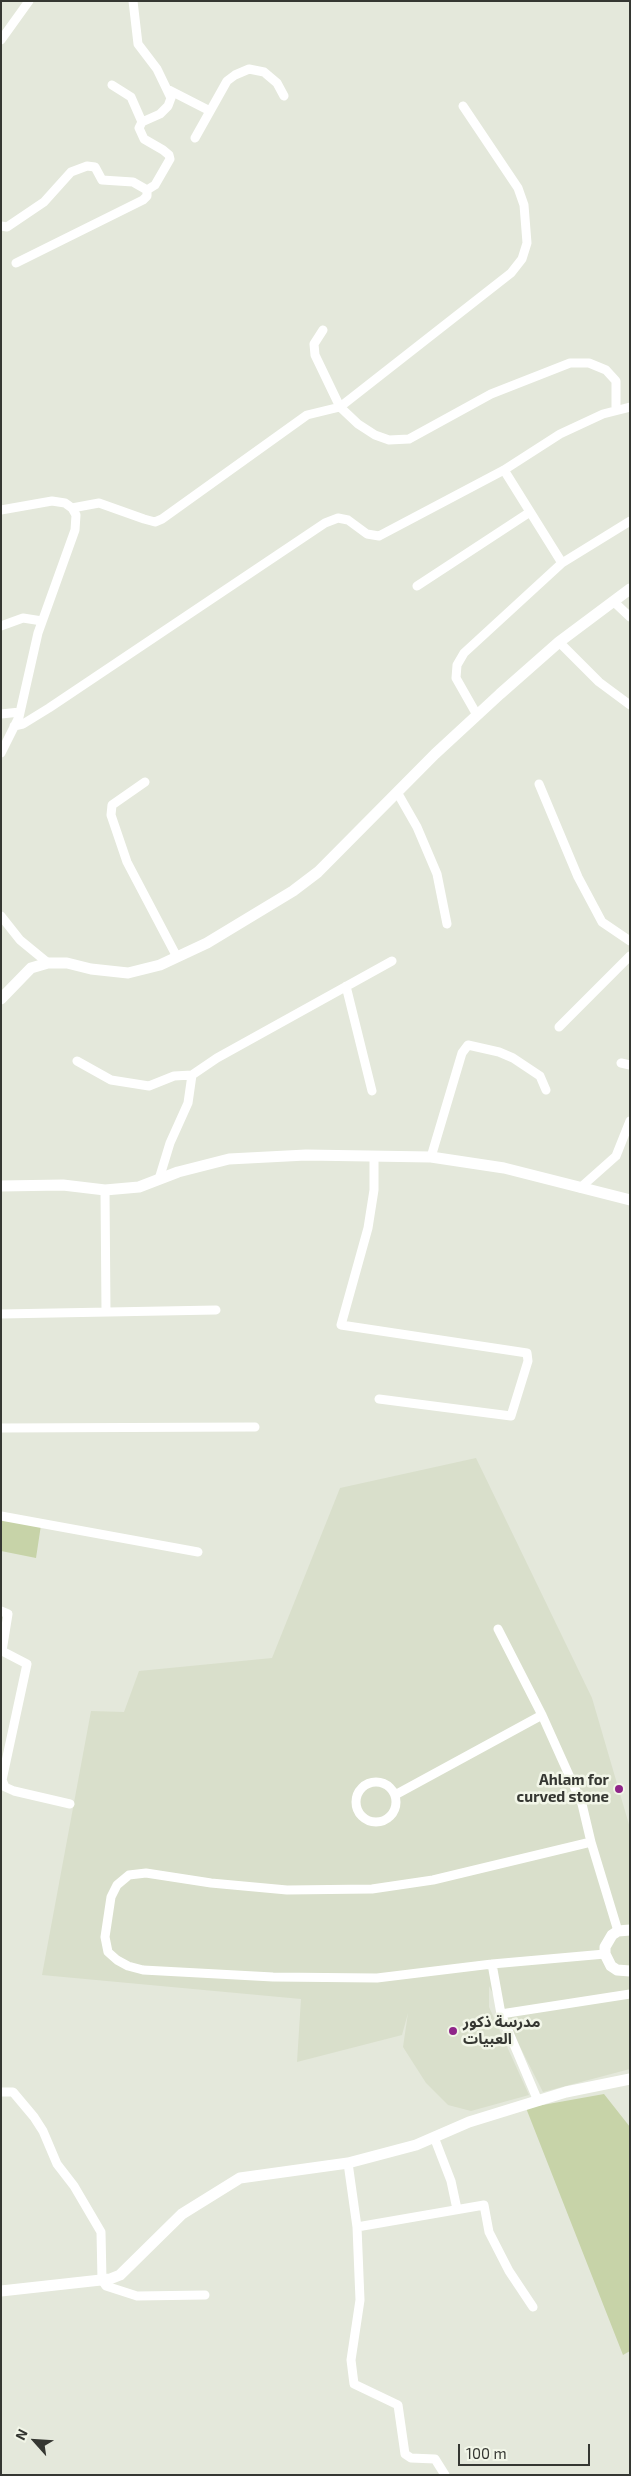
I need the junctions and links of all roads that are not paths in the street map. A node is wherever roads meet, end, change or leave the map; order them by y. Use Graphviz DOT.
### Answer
graph roads {
  1 [pos="28,1"];
  2 [pos="133,1"];
  3 [pos="1,40"];
  4 [pos="112,85"];
  5 [pos="169,90"];
  6 [pos="284,96"];
  7 [pos="463,106"];
  8 [pos="210,111"];
  9 [pos="142,122"];
  10 [pos="195,138"];
  11 [pos="147,190"];
  12 [pos="1,226"];
  13 [pos="16,263"];
  14 [pos="323,330"];
  15 [pos="340,407"];
  16 [pos="630,407"];
  17 [pos="616,410"];
  18 [pos="504,470"];
  19 [pos="72,508"];
  20 [pos="1,510"];
  21 [pos="530,512"];
  22 [pos="630,522"];
  23 [pos="562,563"];
  24 [pos="417,586"];
  25 [pos="630,589"];
  26 [pos="613,601"];
  27 [pos="630,617"];
  28 [pos="42,621"];
  29 [pos="1,626"];
  30 [pos="559,642"];
  31 [pos="630,705"];
  32 [pos="20,712"];
  33 [pos="1,714"];
  34 [pos="477,715"];
  35 [pos="14,726"];
  36 [pos="1,753"];
  37 [pos="145,782"];
  38 [pos="539,784"];
  39 [pos="397,792"];
  40 [pos="1,916"];
  41 [pos="447,924"];
  42 [pos="630,941"];
  43 [pos="630,956"];
  44 [pos="176,957"];
  45 [pos="392,961"];
  46 [pos="48,963"];
  47 [pos="346,986"];
  48 [pos="1,999"];
  49 [pos="559,1027"];
  50 [pos="77,1061"];
  51 [pos="192,1075"];
  52 [pos="546,1090"];
  53 [pos="372,1091"];
  54 [pos="630,1121"];
  55 [pos="374,1157"];
  56 [pos="431,1157"];
  57 [pos="159,1180"];
  58 [pos="1,1186"];
  59 [pos="580,1188"];
  60 [pos="105,1190"];
  61 [pos="630,1200"];
  62 [pos="216,1310"];
  63 [pos="106,1312"];
  64 [pos="1,1314"];
  65 [pos="379,1399"];
  66 [pos="1,1428"];
  67 [pos="255,1428"];
  68 [pos="1,1516"];
  69 [pos="198,1552"];
  70 [pos="1,1611"];
  71 [pos="498,1629"];
  72 [pos="542,1715"];
  73 [pos="394,1796"];
  74 [pos="70,1804"];
  75 [pos="591,1842"];
  76 [pos="630,1930"];
  77 [pos="618,1931"];
  78 [pos="605,1954"];
  79 [pos="492,1964"];
  80 [pos="627,1971"];
  81 [pos="630,1982"];
  82 [pos="630,1994"];
  83 [pos="502,2014"];
  84 [pos="630,2079"];
  85 [pos="1,2092"];
  86 [pos="538,2101"];
  87 [pos="434,2137"];
  88 [pos="348,2162"];
  89 [pos="457,2209"];
  90 [pos="357,2227"];
  91 [pos="102,2280"];
  92 [pos="1,2291"];
  93 [pos="205,2296"];
  94 [pos="533,2307"];
  95 [pos="445,2475"];
  1 -- 3 [label="street"];
  2 -- 5 [label="street"];
  4 -- 9 [label="street"];
  5 -- 8 [label="street"];
  5 -- 9 [label="street"];
  6 -- 8 [label="street"];
  7 -- 15 [label="street"];
  8 -- 10 [label="street"];
  9 -- 11 [label="street"];
  11 -- 12 [label="street"];
  11 -- 13 [label="street"];
  14 -- 15 [label="street"];
  15 -- 17 [label="street"];
  15 -- 19 [label="street"];
  16 -- 17 [label="street"];
  17 -- 18 [label="street"];
  18 -- 21 [label="street"];
  18 -- 35 [label="street"];
  19 -- 20 [label="street"];
  19 -- 28 [label="street"];
  21 -- 23 [label="street"];
  21 -- 24 [label="street"];
  22 -- 23 [label="street"];
  23 -- 34 [label="street"];
  25 -- 26 [label="street"];
  26 -- 27 [label="street"];
  26 -- 30 [label="street"];
  28 -- 29 [label="street"];
  28 -- 32 [label="street"];
  30 -- 31 [label="street"];
  30 -- 34 [label="street"];
  32 -- 33 [label="street"];
  32 -- 35 [label="street"];
  34 -- 39 [label="street"];
  35 -- 36 [label="street"];
  37 -- 44 [label="street"];
  38 -- 42 [label="street"];
  39 -- 41 [label="street"];
  39 -- 44 [label="street"];
  40 -- 46 [label="street"];
  43 -- 49 [label="street"];
  44 -- 46 [label="street"];
  45 -- 47 [label="street"];
  46 -- 48 [label="street"];
  47 -- 51 [label="street"];
  47 -- 53 [label="street"];
  50 -- 51 [label="street"];
  51 -- 57 [label="street"];
  52 -- 56 [label="street"];
  54 -- 59 [label="street"];
  55 -- 56 [label="street"];
  55 -- 57 [label="street"];
  55 -- 65 [label="street"];
  56 -- 59 [label="street"];
  57 -- 60 [label="street"];
  58 -- 60 [label="street"];
  59 -- 61 [label="street"];
  60 -- 63 [label="street"];
  62 -- 63 [label="street"];
  63 -- 64 [label="street"];
  66 -- 67 [label="street"];
  68 -- 69 [label="street"];
  70 -- 74 [label="street"];
  71 -- 72 [label="street"];
  72 -- 73 [label="street"];
  72 -- 75 [label="street"];
  73 -- 73 [label="street"];
  75 -- 77 [label="street"];
  75 -- 79 [label="street"];
  76 -- 77 [label="street"];
  77 -- 78 [label="street"];
  78 -- 79 [label="street"];
  78 -- 80 [label="street"];
  79 -- 83 [label="street"];
  80 -- 81 [label="street"];
  82 -- 83 [label="street"];
  83 -- 86 [label="street"];
  84 -- 86 [label="street"];
  85 -- 91 [label="street"];
  86 -- 87 [label="street"];
  87 -- 88 [label="street"];
  87 -- 89 [label="street"];
  88 -- 90 [label="street"];
  88 -- 91 [label="street"];
  89 -- 90 [label="street"];
  89 -- 94 [label="street"];
  90 -- 95 [label="street"];
  91 -- 92 [label="street"];
  91 -- 93 [label="street"];
}
